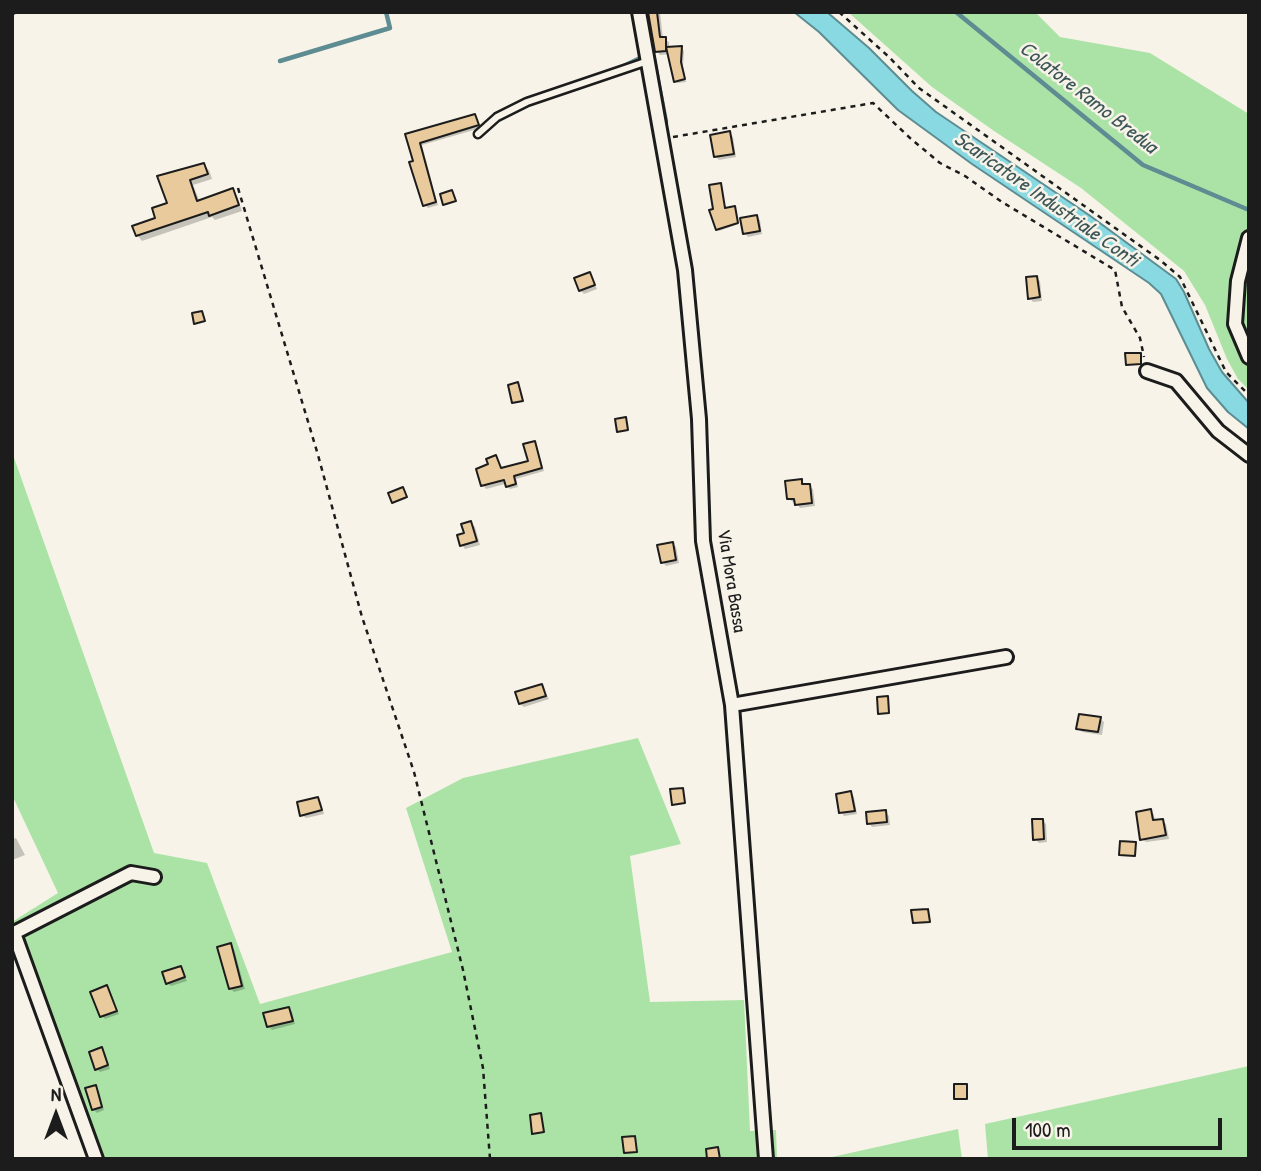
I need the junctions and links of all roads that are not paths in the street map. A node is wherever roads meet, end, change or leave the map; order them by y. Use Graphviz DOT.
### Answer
graph roads {
  1 [pos="639,12"];
  2 [pos="647,57"];
  3 [pos="478,134"];
  4 [pos="1249,238"];
  5 [pos="1249,357"];
  6 [pos="1147,371"];
  7 [pos="1249,455"];
  8 [pos="1006,657"];
  9 [pos="732,705"];
  10 [pos="154,877"];
  11 [pos="96,1159"];
  12 [pos="766,1159"];
  1 -- 2 [label="street, Via Mora Bassa"];
  2 -- 3 [label="lane"];
  2 -- 9 [label="street, Via Mora Bassa"];
  4 -- 5 [label="street"];
  6 -- 7 [label="street"];
  8 -- 9 [label="street"];
  9 -- 12 [label="street, Via Mora Bassa"];
  10 -- 11 [label="street"];
}
